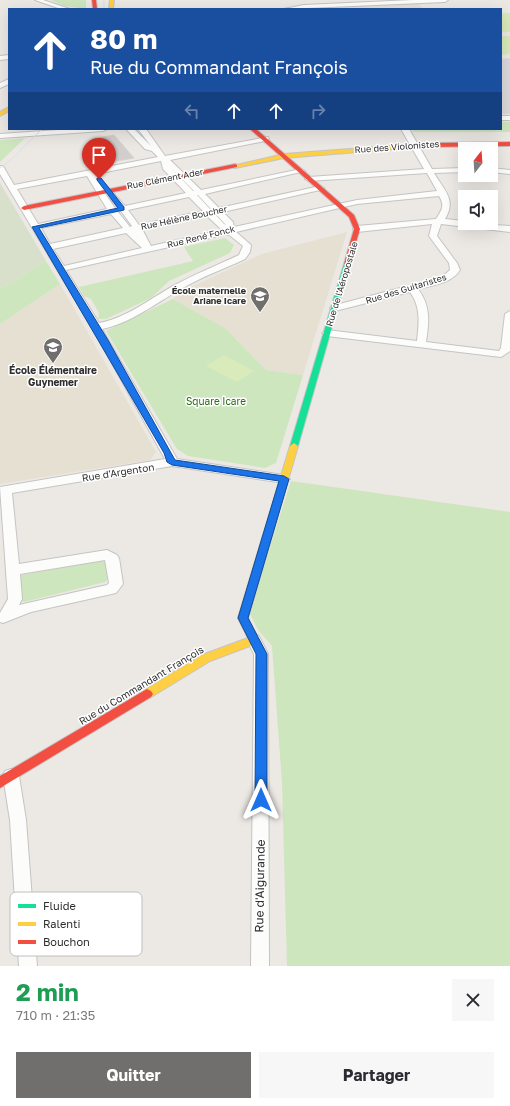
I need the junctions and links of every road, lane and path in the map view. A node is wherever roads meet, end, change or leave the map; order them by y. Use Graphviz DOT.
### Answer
graph roads {
  1 [pos="38,0"];
  2 [pos="446,0"];
  3 [pos="47,2"];
  4 [pos="61,8"];
  5 [pos="296,8"];
  6 [pos="86,130"];
  7 [pos="131,130"];
  8 [pos="143,130"];
  9 [pos="254,130"];
  10 [pos="405,130"];
  11 [pos="1,135"];
  12 [pos="265,139"];
  13 [pos="510,144"];
  14 [pos="415,146"];
  15 [pos="155,149"];
  16 [pos="284,156"];
  17 [pos="164,159"];
  18 [pos="0,168"];
  19 [pos="458,170"];
  20 [pos="301,171"];
  21 [pos="430,171"];
  22 [pos="498,171"];
  23 [pos="510,172"];
  24 [pos="90,173"];
  25 [pos="179,176"];
  26 [pos="309,179"];
  27 [pos="12,188"];
  28 [pos="320,188"];
  29 [pos="104,191"];
  30 [pos="195,193"];
  31 [pos="443,193"];
  32 [pos="341,206"];
  33 [pos="24,208"];
  34 [pos="118,209"];
  35 [pos="212,212"];
  36 [pos="437,221"];
  37 [pos="35,227"];
  38 [pos="134,229"];
  39 [pos="357,229"];
  40 [pos="510,229"];
  41 [pos="229,230"];
  42 [pos="48,247"];
  43 [pos="148,249"];
  44 [pos="61,269"];
  45 [pos="412,288"];
  46 [pos="335,308"];
  47 [pos="510,314"];
  48 [pos="96,327"];
  49 [pos="327,333"];
  50 [pos="421,345"];
  51 [pos="172,462"];
  52 [pos="284,479"];
  53 [pos="3,491"];
  54 [pos="12,570"];
  55 [pos="2,619"];
  56 [pos="254,640"];
  57 [pos="6,779"];
  58 [pos="23,892"];
  59 [pos="27,956"];
  60 [pos="28,966"];
  61 [pos="260,966"];
  1 -- 3 [label="street"];
  2 -- 5 [label="street"];
  3 -- 4 [label="street"];
  6 -- 11 [label="street"];
  7 -- 15 [label="street"];
  8 -- 15 [label="street"];
  9 -- 12 [label="street, Rue de l'Aéropostale"];
  10 -- 14 [label="street, Rue des Guitaristes"];
  12 -- 16 [label="street, Rue de l'Aéropostale"];
  12 -- 17 [label="street"];
  13 -- 14 [label="street, Rue des Violonistes"];
  14 -- 16 [label="street, Rue des Violonistes"];
  14 -- 21 [label="street, Rue des Guitaristes"];
  15 -- 17 [label="street"];
  16 -- 20 [label="street, Rue de l'Aéropostale"];
  16 -- 25 [label="street, Rue Clément Ader"];
  17 -- 24 [label="street"];
  17 -- 25 [label="street"];
  18 -- 27 [label="street"];
  19 -- 21 [label="street"];
  20 -- 26 [label="street, Rue de l'Aéropostale"];
  20 -- 30 [label="street"];
  21 -- 26 [label="street"];
  21 -- 31 [label="street, Rue des Guitaristes"];
  22 -- 23 [label="street"];
  24 -- 27 [label="street"];
  24 -- 29 [label="street"];
  25 -- 29 [label="street, Rue Clément Ader"];
  25 -- 30 [label="street"];
  26 -- 28 [label="street, Rue de l'Aéropostale"];
  27 -- 33 [label="street"];
  28 -- 32 [label="street, Rue de l'Aéropostale"];
  28 -- 35 [label="street, Rue Hélène Boucher"];
  29 -- 33 [label="street, Rue Clément Ader"];
  29 -- 34 [label="street"];
  30 -- 34 [label="street"];
  30 -- 35 [label="street"];
  31 -- 32 [label="street, Rue René Fonck"];
  31 -- 36 [label="street, Rue des Guitaristes"];
  32 -- 39 [label="street, Rue de l'Aéropostale"];
  32 -- 41 [label="street, Rue René Fonck"];
  33 -- 37 [label="street"];
  34 -- 37 [label="street"];
  34 -- 38 [label="street"];
  35 -- 38 [label="street, Rue Hélène Boucher"];
  35 -- 41 [label="street"];
  36 -- 39 [label="street"];
  36 -- 40 [label="street"];
  36 -- 45 [label="street, Rue des Guitaristes"];
  37 -- 42 [label="street"];
  38 -- 42 [label="street, Rue Hélène Boucher"];
  38 -- 43 [label="street"];
  39 -- 46 [label="street, Rue de l'Aéropostale"];
  41 -- 43 [label="street, Rue René Fonck"];
  41 -- 48 [label="street"];
  42 -- 44 [label="street"];
  43 -- 44 [label="street, Rue René Fonck"];
  44 -- 48 [label="street"];
  45 -- 46 [label="street, Rue des Guitaristes"];
  45 -- 50 [label="street"];
  46 -- 49 [label="street, Rue de l'Aéropostale"];
  47 -- 50 [label="street"];
  48 -- 51 [label="street"];
  49 -- 50 [label="street"];
  49 -- 52 [label="street, Rue de l'Aéropostale"];
  51 -- 52 [label="street, Rue d'Argenton"];
  51 -- 53 [label="street, Rue d'Argenton"];
  52 -- 56 [label="street"];
  53 -- 54 [label="street"];
  54 -- 55 [label="street"];
  54 -- 55 [label="street"];
  56 -- 57 [label="street, Rue du Commandant François"];
  56 -- 61 [label="street, Rue d'Aigurande"];
  57 -- 58 [label="street"];
  59 -- 60 [label="street"];
}
